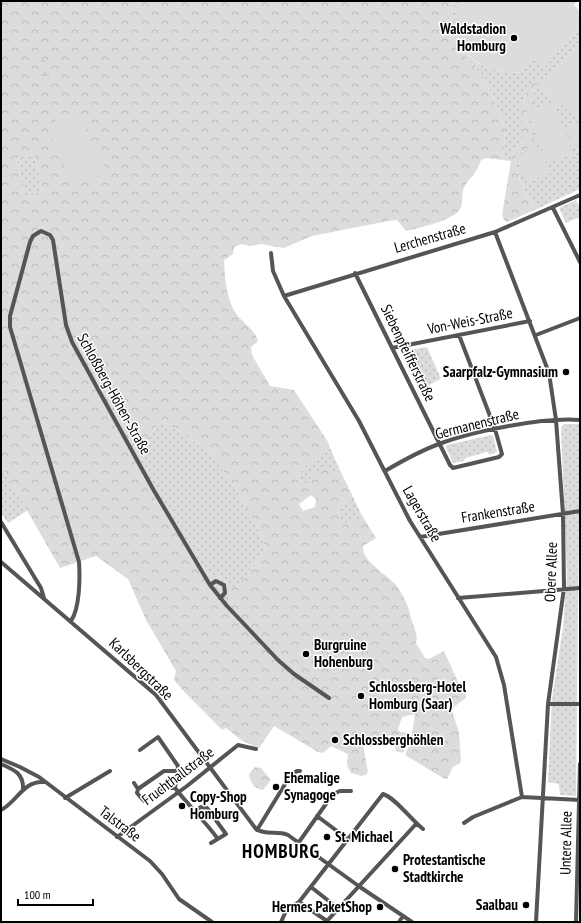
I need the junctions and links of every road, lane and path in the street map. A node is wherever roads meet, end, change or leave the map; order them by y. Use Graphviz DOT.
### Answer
graph roads {
  1 [pos="580,195"];
  2 [pos="553,208"];
  3 [pos="495,232"];
  4 [pos="271,253"];
  5 [pos="580,262"];
  6 [pos="355,273"];
  7 [pos="284,296"];
  8 [pos="580,318"];
  9 [pos="530,321"];
  10 [pos="459,335"];
  11 [pos="536,335"];
  12 [pos="392,348"];
  13 [pos="556,420"];
  14 [pos="580,420"];
  15 [pos="495,429"];
  16 [pos="440,444"];
  17 [pos="385,471"];
  18 [pos="580,511"];
  19 [pos="563,514"];
  20 [pos="1,522"];
  21 [pos="420,537"];
  22 [pos="1,562"];
  23 [pos="210,585"];
  24 [pos="564,588"];
  25 [pos="580,588"];
  26 [pos="44,598"];
  27 [pos="220,598"];
  28 [pos="458,598"];
  29 [pos="71,621"];
  30 [pos="329,698"];
  31 [pos="548,704"];
  32 [pos="580,704"];
  33 [pos="256,749"];
  34 [pos="140,750"];
  35 [pos="1,759"];
  36 [pos="1,764"];
  37 [pos="580,764"];
  38 [pos="210,768"];
  39 [pos="110,771"];
  40 [pos="178,771"];
  41 [pos="300,772"];
  42 [pos="44,782"];
  43 [pos="134,783"];
  44 [pos="175,788"];
  45 [pos="138,789"];
  46 [pos="23,790"];
  47 [pos="351,791"];
  48 [pos="178,792"];
  49 [pos="522,797"];
  50 [pos="542,797"];
  51 [pos="66,798"];
  52 [pos="580,800"];
  53 [pos="1,810"];
  54 [pos="195,811"];
  55 [pos="317,816"];
  56 [pos="464,823"];
  57 [pos="416,824"];
  58 [pos="423,829"];
  59 [pos="258,830"];
  60 [pos="117,837"];
  61 [pos="218,839"];
  62 [pos="349,840"];
  63 [pos="299,842"];
  64 [pos="211,843"];
  65 [pos="329,864"];
  66 [pos="311,887"];
  67 [pos="360,887"];
  68 [pos="299,902"];
  69 [pos="339,909"];
  70 [pos="403,916"];
  71 [pos="212,922"];
  72 [pos="281,922"];
  73 [pos="327,922"];
  74 [pos="399,922"];
  75 [pos="412,922"];
  76 [pos="536,922"];
  77 [pos="576,922"];
  1 -- 2 [label="street, Lerchenstraße"];
  2 -- 3 [label="street, Lerchenstraße"];
  2 -- 5 [label="street"];
  3 -- 6 [label="street, Lerchenstraße"];
  3 -- 9 [label="street, Obere Allee"];
  4 -- 7 [label="street, Lagerstraße"];
  6 -- 7 [label="street, Lerchenstraße"];
  6 -- 12 [label="street, Siebenpfeifferstraße"];
  7 -- 17 [label="street, Lagerstraße"];
  8 -- 11 [label="street"];
  9 -- 10 [label="street, Von-Weis-Straße"];
  9 -- 11 [label="street, Obere Allee"];
  10 -- 12 [label="street, Von-Weis-Straße"];
  10 -- 15 [label="street"];
  11 -- 13 [label="street, Obere Allee"];
  12 -- 16 [label="street, Siebenpfeifferstraße"];
  13 -- 14 [label="street, Germanenstraße"];
  13 -- 15 [label="street, Germanenstraße"];
  13 -- 19 [label="street, Obere Allee"];
  15 -- 16 [label="street, Germanenstraße"];
  15 -- 16 [label="street, Siebenpfeifferstraße"];
  16 -- 17 [label="street, Germanenstraße"];
  17 -- 21 [label="street, Lagerstraße"];
  18 -- 19 [label="street, Frankenstraße"];
  19 -- 21 [label="street, Frankenstraße"];
  19 -- 24 [label="street, Obere Allee"];
  20 -- 26 [label="street"];
  21 -- 28 [label="street, Lagerstraße"];
  22 -- 26 [label="street, Karlsbergstraße"];
  23 -- 27 [label="street, Schloßberg-Höhen-Straße"];
  23 -- 27 [label="street"];
  23 -- 29 [label="street, Schloßberg-Höhen-Straße"];
  24 -- 25 [label="street"];
  24 -- 28 [label="street"];
  24 -- 31 [label="street, Obere Allee"];
  26 -- 29 [label="street, Karlsbergstraße"];
  27 -- 30 [label="street, Schloßberg-Höhen-Straße"];
  28 -- 49 [label="street, Lagerstraße"];
  29 -- 38 [label="street, Karlsbergstraße"];
  31 -- 32 [label="street"];
  31 -- 50 [label="street, Obere Allee"];
  33 -- 38 [label="street, Fruchthallstraße"];
  34 -- 40 [label="street"];
  35 -- 42 [label="street, Talstraße"];
  36 -- 46 [label="street"];
  37 -- 52 [label="street, Untere Allee"];
  38 -- 48 [label="street, Fruchthallstraße"];
  38 -- 59 [label="street, Karlsbergstraße"];
  39 -- 51 [label="street"];
  40 -- 44 [label="street"];
  40 -- 45 [label="street"];
  41 -- 59 [label="street"];
  42 -- 46 [label="street"];
  42 -- 51 [label="street, Talstraße"];
  43 -- 45 [label="street"];
  44 -- 45 [label="street"];
  44 -- 48 [label="street"];
  46 -- 53 [label="street"];
  47 -- 55 [label="street"];
  48 -- 54 [label="street"];
  48 -- 60 [label="street, Fruchthallstraße"];
  49 -- 50 [label="street"];
  49 -- 56 [label="street"];
  50 -- 52 [label="street"];
  50 -- 76 [label="street, Obere Allee"];
  51 -- 60 [label="street, Talstraße"];
  52 -- 77 [label="street, Untere Allee"];
  54 -- 61 [label="street"];
  54 -- 61 [label="street"];
  55 -- 62 [label="street"];
  55 -- 63 [label="street"];
  57 -- 58 [label="street"];
  57 -- 62 [label="street"];
  57 -- 67 [label="street"];
  59 -- 63 [label="street"];
  60 -- 71 [label="street, Talstraße"];
  61 -- 64 [label="street"];
  62 -- 65 [label="street"];
  63 -- 65 [label="street"];
  65 -- 66 [label="street"];
  65 -- 67 [label="street"];
  66 -- 68 [label="street"];
  66 -- 69 [label="street"];
  67 -- 69 [label="street"];
  67 -- 70 [label="street"];
  68 -- 72 [label="street"];
  68 -- 73 [label="street"];
  69 -- 73 [label="street"];
  70 -- 74 [label="street"];
  70 -- 75 [label="street"];
}
